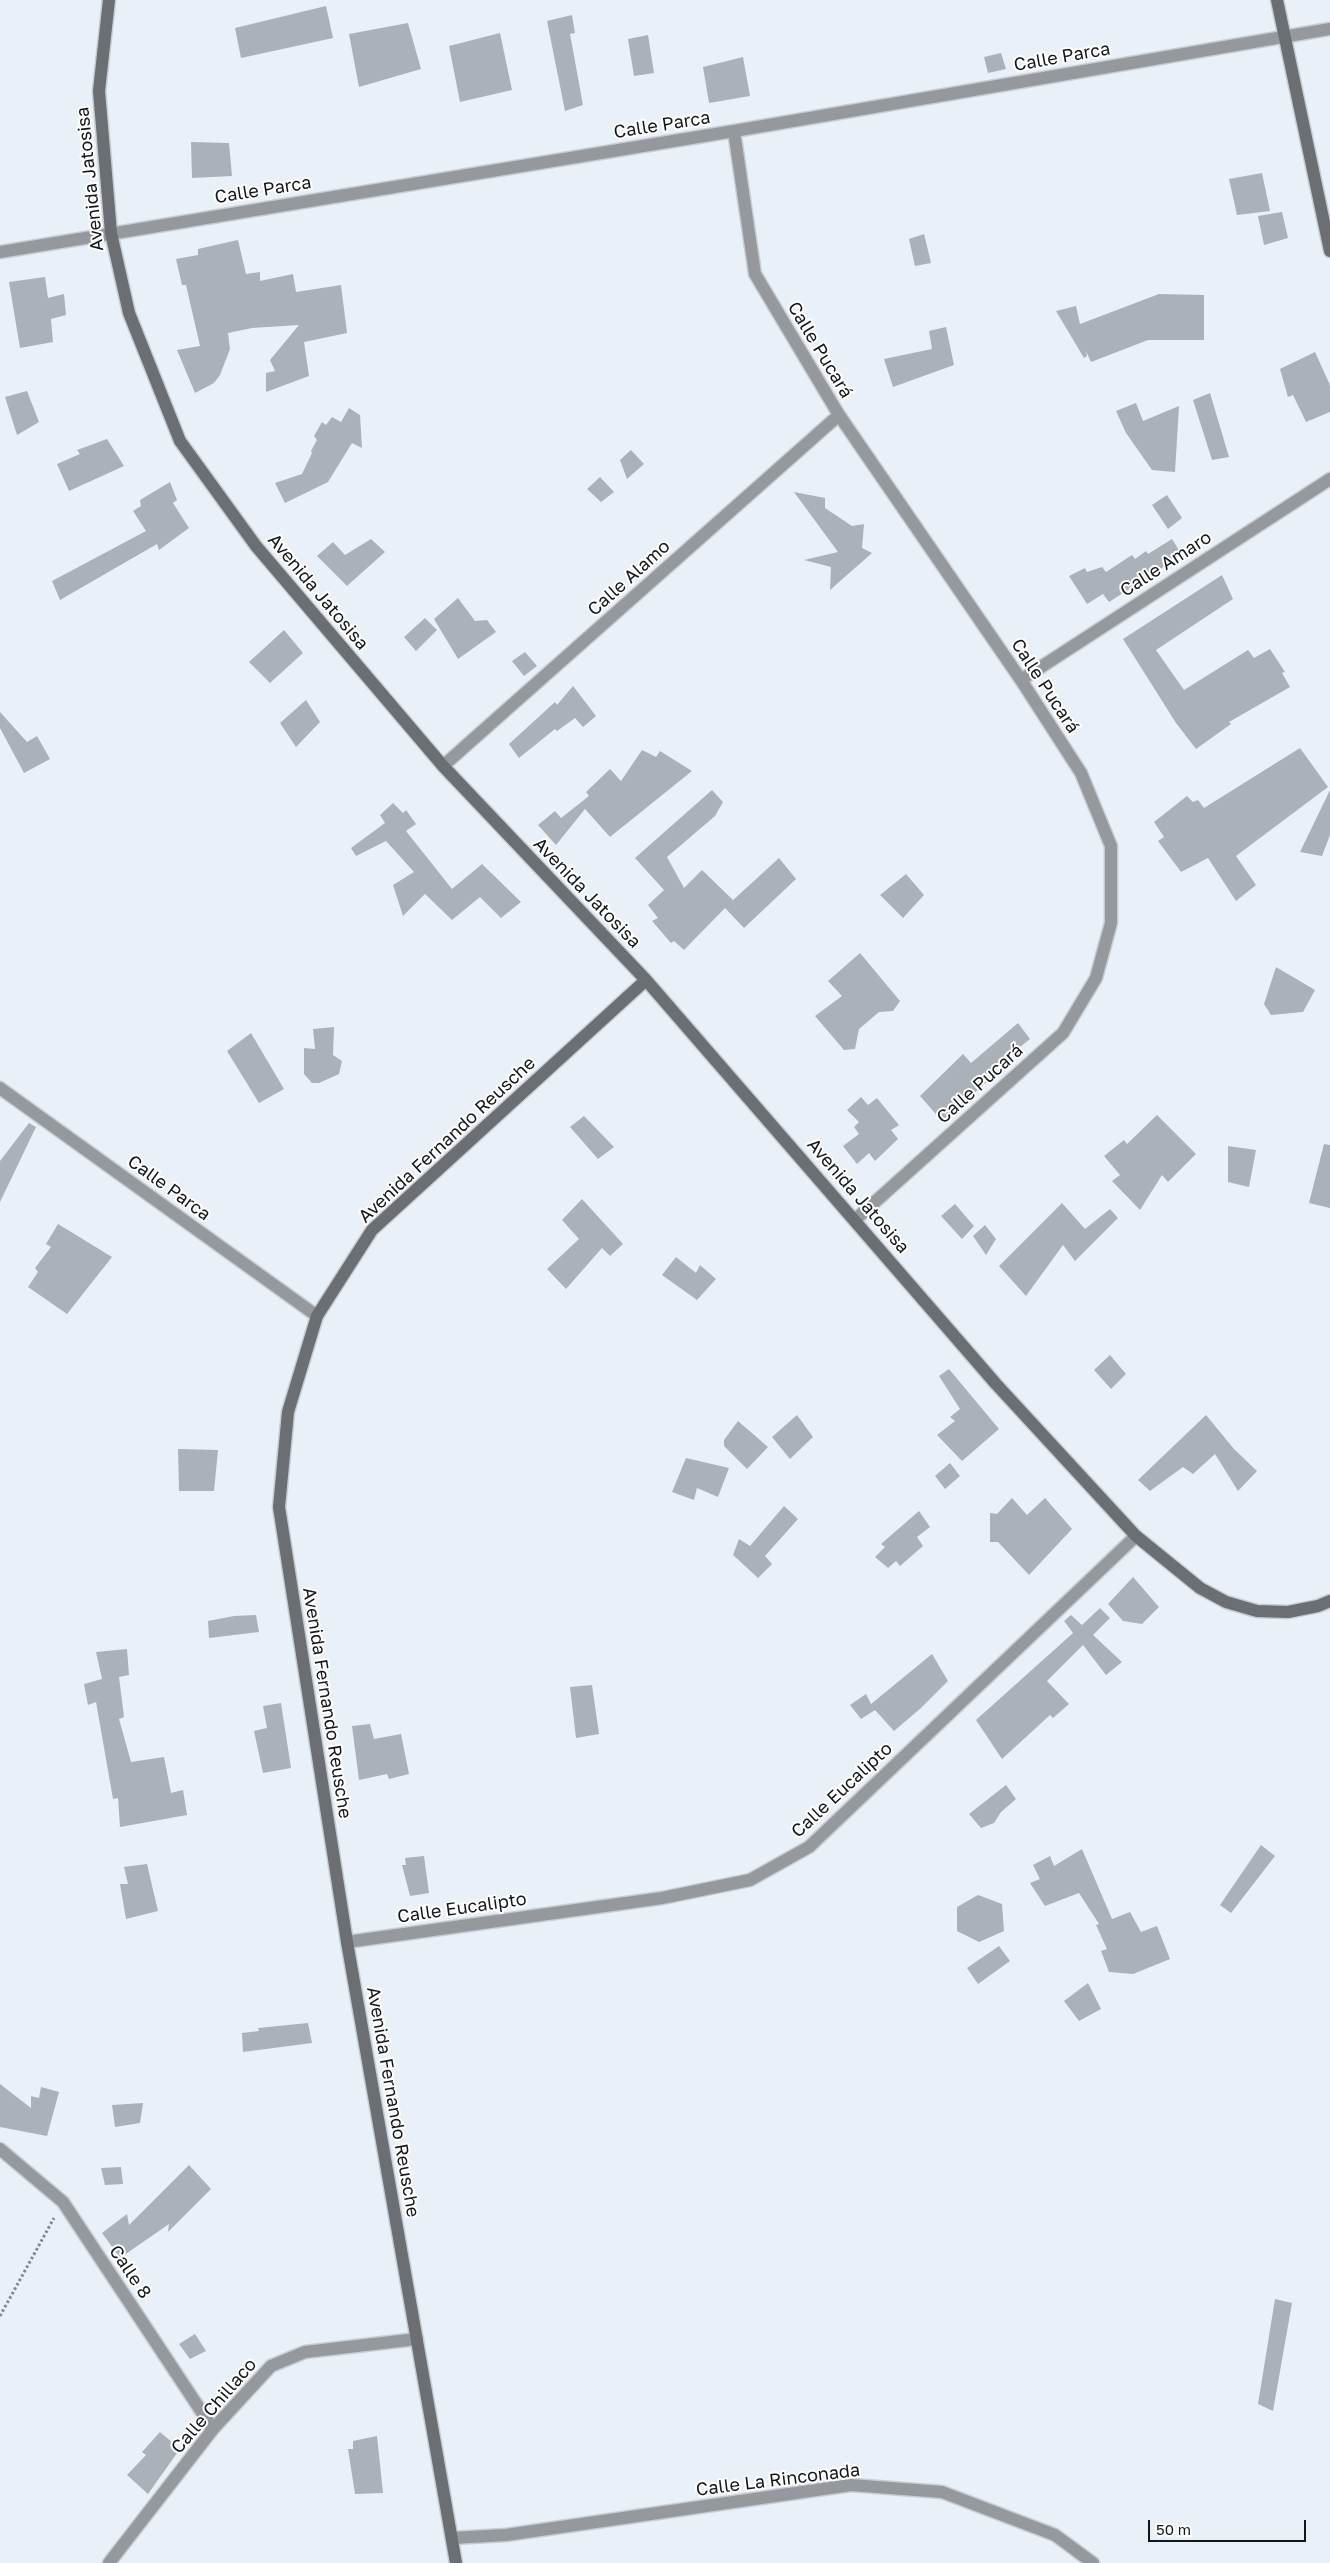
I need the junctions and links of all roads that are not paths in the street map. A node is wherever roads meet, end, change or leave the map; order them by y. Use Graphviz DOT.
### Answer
graph roads {
  1 [pos="110,0"];
  2 [pos="1277,0"];
  3 [pos="1330,29"];
  4 [pos="1284,36"];
  5 [pos="734,131"];
  6 [pos="111,232"];
  7 [pos="1330,251"];
  8 [pos="0,252"];
  9 [pos="838,415"];
  10 [pos="1330,479"];
  11 [pos="1021,680"];
  12 [pos="443,766"];
  13 [pos="646,980"];
  14 [pos="0,1088"];
  15 [pos="856,1219"];
  16 [pos="316,1316"];
  17 [pos="1136,1536"];
  18 [pos="1330,1601"];
  19 [pos="347,1942"];
  20 [pos="0,2149"];
  21 [pos="417,2340"];
  22 [pos="213,2429"];
  23 [pos="452,2538"];
  24 [pos="109,2563"];
  25 [pos="456,2563"];
  26 [pos="1093,2563"];
  1 -- 6 [label="street, Avenida Jatosisa"];
  2 -- 4 [label="street"];
  3 -- 4 [label="street, Calle Parca"];
  4 -- 5 [label="street, Calle Parca"];
  4 -- 7 [label="street"];
  5 -- 6 [label="street, Calle Parca"];
  5 -- 9 [label="street, Calle Pucará"];
  6 -- 8 [label="street, Calle Parca"];
  6 -- 12 [label="street, Avenida Jatosisa"];
  9 -- 11 [label="street, Calle Pucará"];
  9 -- 12 [label="street, Calle Alamo"];
  10 -- 11 [label="street, Calle Amaro"];
  11 -- 15 [label="street, Calle Pucará"];
  12 -- 13 [label="street, Avenida Jatosisa"];
  13 -- 15 [label="street, Avenida Jatosisa"];
  13 -- 16 [label="street, Avenida Fernando Reusche"];
  14 -- 16 [label="street, Calle Parca"];
  15 -- 17 [label="street, Avenida Jatosisa"];
  16 -- 19 [label="street, Avenida Fernando Reusche"];
  17 -- 18 [label="street, Avenida Jatosisa"];
  17 -- 19 [label="street, Calle Eucalipto"];
  19 -- 21 [label="street, Avenida Fernando Reusche"];
  20 -- 22 [label="street, Calle 8"];
  21 -- 22 [label="street, Calle Chillaco"];
  21 -- 23 [label="street, Avenida Fernando Reusche"];
  22 -- 24 [label="street, Calle Chillaco"];
  23 -- 25 [label="street, Avenida Fernando Reusche"];
  23 -- 26 [label="street, Calle La Rinconada"];
}
